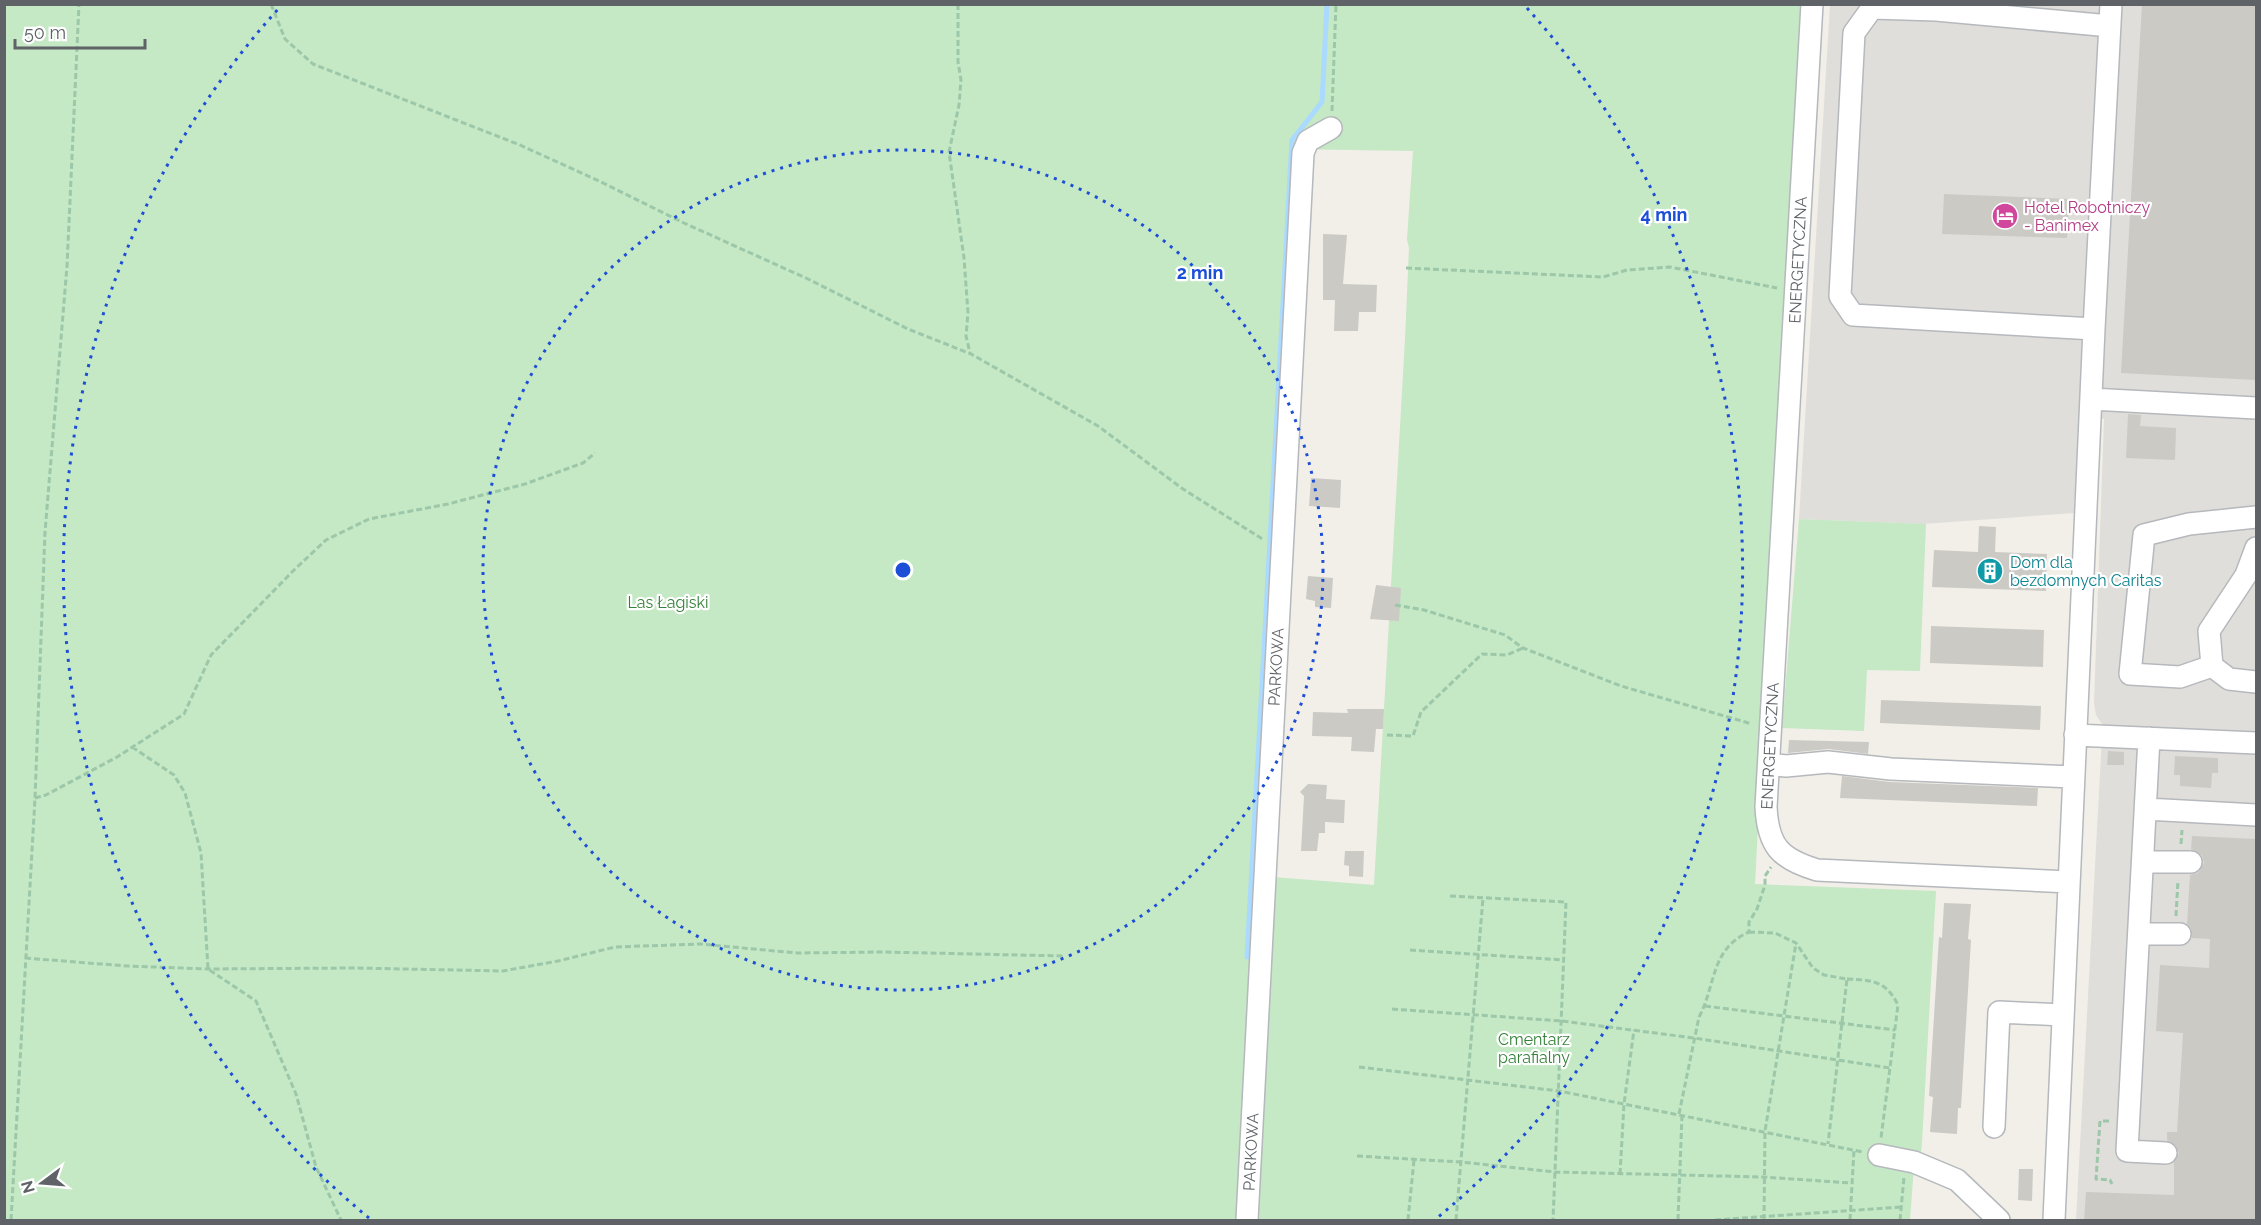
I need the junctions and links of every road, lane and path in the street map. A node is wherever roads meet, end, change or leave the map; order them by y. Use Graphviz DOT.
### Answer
graph roads {
  1 [pos="79,4"];
  2 [pos="271,4"];
  3 [pos="958,4"];
  4 [pos="1336,4"];
  5 [pos="1812,4"];
  6 [pos="2111,4"];
  7 [pos="2110,26"];
  8 [pos="1331,128"];
  9 [pos="1406,268"];
  10 [pos="1796,294"];
  11 [pos="2094,329"];
  12 [pos="970,354"];
  13 [pos="2091,399"];
  14 [pos="2256,408"];
  15 [pos="596,453"];
  16 [pos="2256,517"];
  17 [pos="1282,546"];
  18 [pos="2256,548"];
  19 [pos="1395,605"];
  20 [pos="1522,648"];
  21 [pos="2212,666"];
  22 [pos="2256,682"];
  23 [pos="1771,730"];
  24 [pos="1387,735"];
  25 [pos="2075,735"];
  26 [pos="2149,738"];
  27 [pos="2256,743"];
  28 [pos="132,747"];
  29 [pos="1769,764"];
  30 [pos="2073,777"];
  31 [pos="35,798"];
  32 [pos="2146,809"];
  33 [pos="2256,815"];
  34 [pos="2144,862"];
  35 [pos="2191,862"];
  36 [pos="1765,876"];
  37 [pos="2069,882"];
  38 [pos="1450,896"];
  39 [pos="1483,898"];
  40 [pos="1749,932"];
  41 [pos="2139,934"];
  42 [pos="2180,934"];
  43 [pos="1796,943"];
  44 [pos="1410,950"];
  45 [pos="1479,955"];
  46 [pos="1065,956"];
  47 [pos="25,958"];
  48 [pos="1564,960"];
  49 [pos="208,969"];
  50 [pos="1847,979"];
  51 [pos="1705,1006"];
  52 [pos="1392,1009"];
  53 [pos="1474,1015"];
  54 [pos="2064,1015"];
  55 [pos="1785,1016"];
  56 [pos="1562,1021"];
  57 [pos="1842,1023"];
  58 [pos="1634,1030"];
  59 [pos="1895,1030"];
  60 [pos="1694,1038"];
  61 [pos="1779,1052"];
  62 [pos="1838,1059"];
  63 [pos="1359,1067"];
  64 [pos="1890,1068"];
  65 [pos="1468,1079"];
  66 [pos="1559,1091"];
  67 [pos="1624,1104"];
  68 [pos="1680,1115"];
  69 [pos="1995,1127"];
  70 [pos="1765,1131"];
  71 [pos="1828,1144"];
  72 [pos="1854,1150"];
  73 [pos="2166,1153"];
  74 [pos="1879,1155"];
  75 [pos="1357,1156"];
  76 [pos="1414,1159"];
  77 [pos="1905,1160"];
  78 [pos="1461,1162"];
  79 [pos="1555,1172"];
  80 [pos="1620,1174"];
  81 [pos="1679,1175"];
  82 [pos="1763,1177"];
  83 [pos="1851,1183"];
  84 [pos="1901,1207"];
  85 [pos="1849,1209"];
  86 [pos="1764,1219"];
  87 [pos="10,1221"];
  88 [pos="341,1221"];
  89 [pos="1247,1221"];
  90 [pos="1408,1221"];
  91 [pos="1456,1221"];
  92 [pos="1553,1221"];
  93 [pos="1678,1221"];
  94 [pos="1715,1221"];
  95 [pos="1850,1221"];
  96 [pos="1900,1221"];
  97 [pos="1999,1221"];
  98 [pos="2054,1221"];
  1 -- 31 [label="path"];
  2 -- 12 [label="path"];
  3 -- 12 [label="path"];
  4 -- 8 [label="path"];
  5 -- 10 [label="street, ENERGETYCZNA"];
  6 -- 7 [label="street"];
  7 -- 11 [label="street"];
  7 -- 11 [label="street"];
  8 -- 17 [label="street, PARKOWA"];
  9 -- 10 [label="path"];
  10 -- 23 [label="street, ENERGETYCZNA"];
  11 -- 13 [label="street"];
  12 -- 17 [label="path"];
  13 -- 14 [label="street"];
  13 -- 25 [label="street"];
  15 -- 28 [label="path"];
  16 -- 21 [label="street"];
  17 -- 89 [label="street, PARKOWA"];
  18 -- 21 [label="street"];
  19 -- 20 [label="path"];
  20 -- 23 [label="path"];
  20 -- 24 [label="path"];
  21 -- 22 [label="street"];
  23 -- 29 [label="street, ENERGETYCZNA"];
  25 -- 26 [label="street"];
  25 -- 30 [label="street"];
  26 -- 27 [label="street"];
  26 -- 32 [label="street"];
  28 -- 31 [label="path"];
  28 -- 49 [label="path"];
  29 -- 30 [label="street"];
  29 -- 37 [label="street, ENERGETYCZNA"];
  30 -- 37 [label="street"];
  31 -- 47 [label="path"];
  32 -- 33 [label="street"];
  32 -- 34 [label="street"];
  34 -- 35 [label="street"];
  34 -- 41 [label="street"];
  36 -- 40 [label="path"];
  37 -- 54 [label="street"];
  38 -- 39 [label="path"];
  39 -- 45 [label="path"];
  39 -- 48 [label="path"];
  40 -- 43 [label="path"];
  40 -- 51 [label="path"];
  41 -- 42 [label="street"];
  41 -- 73 [label="street"];
  43 -- 50 [label="path"];
  43 -- 55 [label="path"];
  44 -- 45 [label="path"];
  45 -- 48 [label="path"];
  45 -- 53 [label="path"];
  46 -- 49 [label="path"];
  47 -- 49 [label="path"];
  47 -- 87 [label="path"];
  48 -- 56 [label="path"];
  49 -- 88 [label="path"];
  50 -- 57 [label="path"];
  50 -- 59 [label="path"];
  51 -- 55 [label="path"];
  51 -- 60 [label="path"];
  52 -- 53 [label="path"];
  53 -- 56 [label="path"];
  53 -- 65 [label="path"];
  54 -- 69 [label="street"];
  54 -- 98 [label="street"];
  55 -- 57 [label="path"];
  55 -- 61 [label="path"];
  56 -- 58 [label="path"];
  56 -- 66 [label="path"];
  57 -- 59 [label="path"];
  57 -- 62 [label="path"];
  58 -- 60 [label="path"];
  58 -- 67 [label="path"];
  59 -- 64 [label="path"];
  60 -- 61 [label="path"];
  60 -- 68 [label="path"];
  61 -- 62 [label="path"];
  61 -- 70 [label="path"];
  62 -- 64 [label="path"];
  62 -- 71 [label="path"];
  63 -- 65 [label="path"];
  64 -- 74 [label="path"];
  65 -- 66 [label="path"];
  65 -- 78 [label="path"];
  66 -- 67 [label="path"];
  66 -- 79 [label="path"];
  67 -- 68 [label="path"];
  67 -- 80 [label="path"];
  68 -- 70 [label="path"];
  68 -- 81 [label="path"];
  70 -- 71 [label="path"];
  70 -- 82 [label="path"];
  71 -- 72 [label="path"];
  72 -- 74 [label="path"];
  72 -- 83 [label="path"];
  74 -- 77 [label="street"];
  75 -- 76 [label="path"];
  76 -- 78 [label="path"];
  76 -- 90 [label="path"];
  77 -- 84 [label="path"];
  77 -- 97 [label="street"];
  78 -- 79 [label="path"];
  78 -- 91 [label="path"];
  79 -- 80 [label="path"];
  79 -- 92 [label="path"];
  80 -- 81 [label="path"];
  81 -- 82 [label="path"];
  81 -- 93 [label="path"];
  82 -- 83 [label="path"];
  82 -- 86 [label="path"];
  83 -- 85 [label="path"];
  84 -- 85 [label="path"];
  84 -- 96 [label="path"];
  85 -- 86 [label="path"];
  85 -- 95 [label="path"];
  86 -- 94 [label="path"];
}
